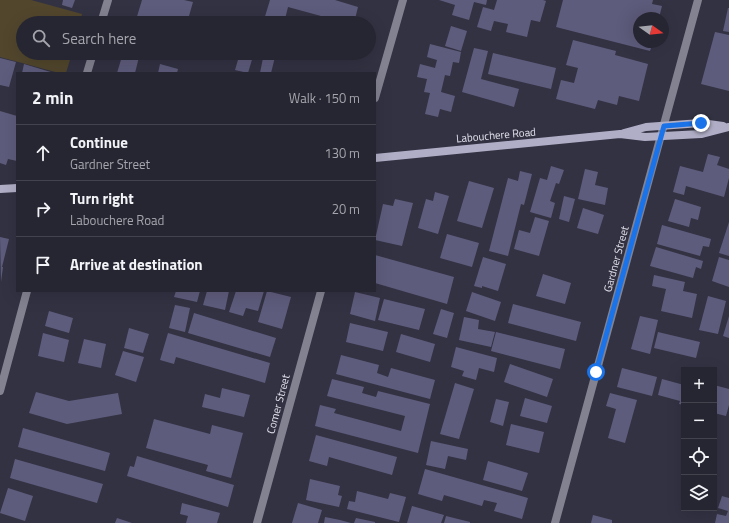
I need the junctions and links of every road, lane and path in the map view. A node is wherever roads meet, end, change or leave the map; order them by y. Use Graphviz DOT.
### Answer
graph roads {
  1 [pos="108,0"];
  2 [pos="403,0"];
  3 [pos="698,0"];
  4 [pos="103,16"];
  5 [pos="91,60"];
  6 [pos="87,72"];
  7 [pos="376,94"];
  8 [pos="664,126"];
  9 [pos="727,127"];
  10 [pos="620,134"];
  11 [pos="661,136"];
  12 [pos="376,158"];
  13 [pos="16,188"];
  14 [pos="0,189"];
  15 [pos="27,292"];
  16 [pos="321,292"];
  17 [pos="0,391"];
  18 [pos="257,523"];
  19 [pos="555,523"];
  1 -- 4 [label="street"];
  2 -- 7 [label="street"];
  3 -- 8 [label="street, Gardner Street"];
  5 -- 6 [label="street"];
  8 -- 9 [label="main road, Labouchere Road"];
  8 -- 10 [label="main road, Labouchere Road"];
  8 -- 11 [label="street, Gardner Street"];
  9 -- 11 [label="main road, Labouchere Road"];
  10 -- 11 [label="main road, Labouchere Road"];
  10 -- 12 [label="main road, Labouchere Road"];
  11 -- 19 [label="street, Gardner Street"];
  13 -- 14 [label="main road"];
  15 -- 17 [label="street"];
  16 -- 18 [label="street, Comer Street"];
}
